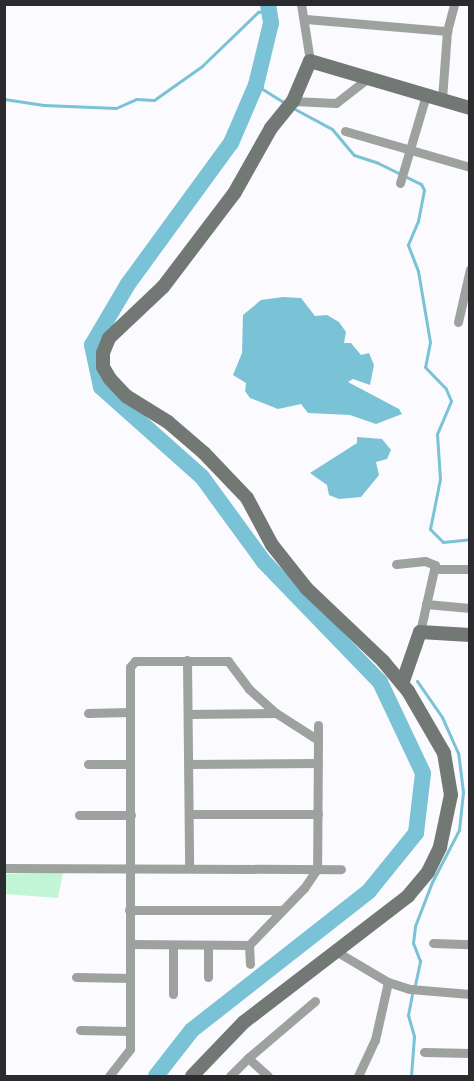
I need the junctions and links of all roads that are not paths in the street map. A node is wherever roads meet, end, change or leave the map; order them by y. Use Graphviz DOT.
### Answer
graph roads {
  1 [pos="302,4"];
  2 [pos="454,4"];
  3 [pos="306,19"];
  4 [pos="447,31"];
  5 [pos="310,61"];
  6 [pos="366,79"];
  7 [pos="426,94"];
  8 [pos="442,99"];
  9 [pos="290,104"];
  10 [pos="470,108"];
  11 [pos="345,131"];
  12 [pos="411,151"];
  13 [pos="470,167"];
  14 [pos="400,183"];
  15 [pos="470,269"];
  16 [pos="458,322"];
  17 [pos="396,564"];
  18 [pos="434,569"];
  19 [pos="470,569"];
  20 [pos="426,604"];
  21 [pos="470,608"];
  22 [pos="420,632"];
  23 [pos="470,635"];
  24 [pos="187,660"];
  25 [pos="402,684"];
  26 [pos="88,712"];
  27 [pos="130,712"];
  28 [pos="276,713"];
  29 [pos="188,714"];
  30 [pos="318,725"];
  31 [pos="318,740"];
  32 [pos="318,763"];
  33 [pos="88,764"];
  34 [pos="130,764"];
  35 [pos="189,764"];
  36 [pos="189,814"];
  37 [pos="318,814"];
  38 [pos="79,815"];
  39 [pos="131,815"];
  40 [pos="131,866"];
  41 [pos="189,867"];
  42 [pos="4,868"];
  43 [pos="317,869"];
  44 [pos="341,869"];
  45 [pos="129,910"];
  46 [pos="282,910"];
  47 [pos="433,943"];
  48 [pos="130,944"];
  49 [pos="470,944"];
  50 [pos="173,945"];
  51 [pos="208,945"];
  52 [pos="249,945"];
  53 [pos="339,952"];
  54 [pos="250,964"];
  55 [pos="208,976"];
  56 [pos="76,977"];
  57 [pos="130,978"];
  58 [pos="388,982"];
  59 [pos="173,994"];
  60 [pos="470,994"];
  61 [pos="315,1001"];
  62 [pos="80,1030"];
  63 [pos="130,1031"];
  64 [pos="424,1052"];
  65 [pos="470,1053"];
  66 [pos="248,1058"];
  67 [pos="195,1075"];
  68 [pos="109,1077"];
  69 [pos="230,1077"];
  70 [pos="268,1077"];
  71 [pos="358,1077"];
  1 -- 3 [label="street"];
  2 -- 4 [label="street"];
  3 -- 4 [label="street"];
  3 -- 5 [label="street"];
  4 -- 8 [label="street"];
  5 -- 6 [label="street"];
  5 -- 9 [label="street"];
  6 -- 7 [label="street"];
  6 -- 9 [label="street"];
  7 -- 8 [label="street"];
  7 -- 12 [label="street"];
  8 -- 10 [label="street"];
  9 -- 25 [label="street"];
  11 -- 12 [label="street"];
  12 -- 13 [label="street"];
  12 -- 14 [label="street"];
  15 -- 16 [label="street"];
  17 -- 18 [label="street"];
  18 -- 19 [label="street"];
  18 -- 20 [label="street"];
  20 -- 21 [label="street"];
  20 -- 22 [label="street"];
  22 -- 23 [label="street"];
  22 -- 25 [label="street"];
  24 -- 27 [label="street"];
  24 -- 28 [label="street"];
  24 -- 29 [label="street"];
  25 -- 53 [label="street"];
  26 -- 27 [label="street"];
  27 -- 34 [label="street"];
  28 -- 29 [label="street"];
  28 -- 31 [label="street"];
  29 -- 35 [label="street"];
  30 -- 31 [label="street"];
  31 -- 32 [label="street"];
  32 -- 35 [label="street"];
  32 -- 37 [label="street"];
  33 -- 34 [label="street"];
  34 -- 39 [label="street"];
  35 -- 36 [label="street"];
  36 -- 37 [label="street"];
  36 -- 41 [label="street"];
  37 -- 43 [label="street"];
  38 -- 39 [label="street"];
  39 -- 40 [label="street"];
  40 -- 41 [label="street"];
  40 -- 42 [label="street"];
  40 -- 45 [label="street"];
  41 -- 43 [label="street"];
  43 -- 44 [label="street"];
  43 -- 46 [label="street"];
  45 -- 46 [label="street"];
  45 -- 48 [label="street"];
  46 -- 52 [label="street"];
  47 -- 49 [label="street"];
  48 -- 50 [label="street"];
  48 -- 57 [label="street"];
  50 -- 51 [label="street"];
  50 -- 59 [label="street"];
  51 -- 52 [label="street"];
  51 -- 55 [label="street"];
  52 -- 54 [label="street"];
  53 -- 58 [label="street"];
  53 -- 67 [label="street"];
  56 -- 57 [label="street"];
  57 -- 63 [label="street"];
  58 -- 60 [label="street"];
  58 -- 71 [label="street"];
  61 -- 66 [label="street"];
  62 -- 63 [label="street"];
  63 -- 68 [label="street"];
  64 -- 65 [label="street"];
  66 -- 69 [label="street"];
  66 -- 70 [label="street"];
}
